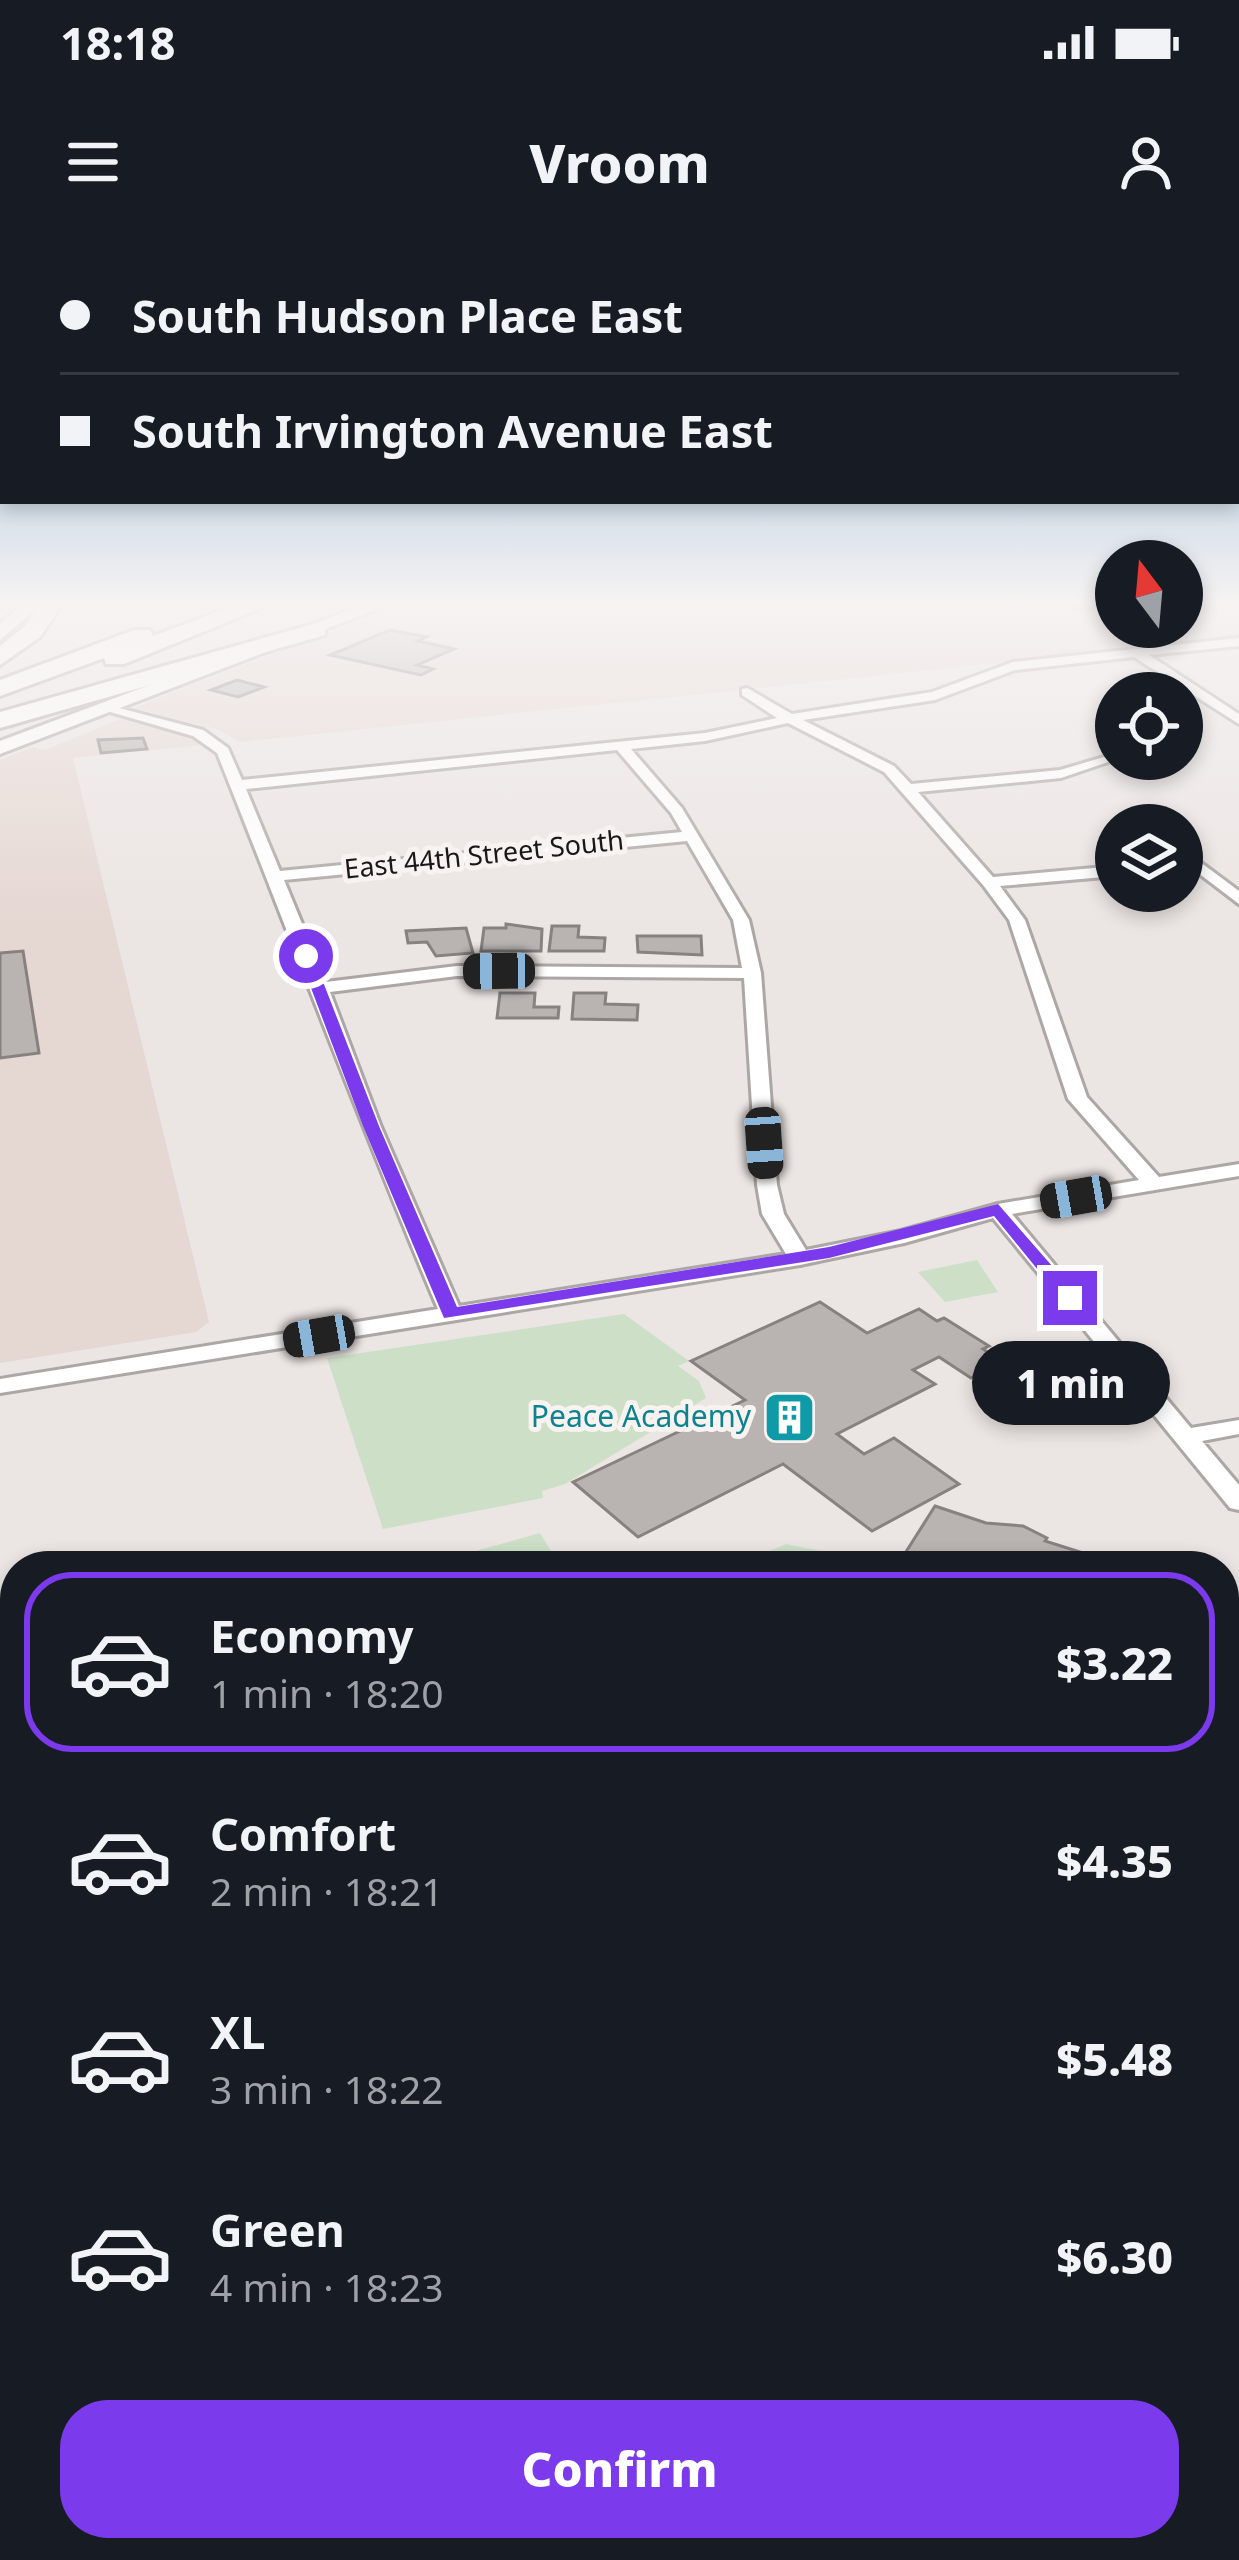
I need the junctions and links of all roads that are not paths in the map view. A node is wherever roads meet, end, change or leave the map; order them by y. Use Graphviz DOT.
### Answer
graph roads {
  1 [pos="38,708"];
  2 [pos="99,708"];
  3 [pos="114,708"];
  4 [pos="773,708"];
  5 [pos="854,708"];
  6 [pos="789,718"];
  7 [pos="0,719"];
  8 [pos="621,746"];
  9 [pos="0,748"];
  10 [pos="1095,763"];
  11 [pos="237,785"];
  12 [pos="908,789"];
  13 [pos="693,836"];
  14 [pos="1095,874"];
  15 [pos="1203,875"];
  16 [pos="275,877"];
  17 [pos="989,882"];
  18 [pos="1239,899"];
  19 [pos="752,973"];
  20 [pos="320,988"];
  21 [pos="1239,1170"];
  22 [pos="1154,1184"];
  23 [pos="998,1210"];
  24 [pos="800,1258"];
  25 [pos="451,1314"];
  26 [pos="0,1386"];
  27 [pos="1239,1427"];
  28 [pos="1185,1437"];
  29 [pos="1239,1502"];
  1 -- 7 [label="highway"];
  2 -- 9 [label="main road"];
  3 -- 11 [label="street"];
  4 -- 6 [label="street"];
  5 -- 6 [label="street"];
  6 -- 8 [label="street"];
  6 -- 12 [label="street"];
  8 -- 11 [label="street"];
  8 -- 13 [label="street"];
  10 -- 12 [label="street"];
  11 -- 16 [label="street"];
  12 -- 17 [label="street"];
  13 -- 16 [label="street, East 44th Street South"];
  13 -- 19 [label="street"];
  14 -- 17 [label="street"];
  15 -- 18 [label="street"];
  16 -- 20 [label="street"];
  17 -- 22 [label="street"];
  19 -- 20 [label="street"];
  19 -- 24 [label="street"];
  20 -- 25 [label="street"];
  21 -- 22 [label="street"];
  22 -- 23 [label="street"];
  23 -- 24 [label="street"];
  23 -- 28 [label="street"];
  24 -- 25 [label="street"];
  25 -- 26 [label="street"];
  27 -- 28 [label="street"];
  28 -- 29 [label="street"];
}
